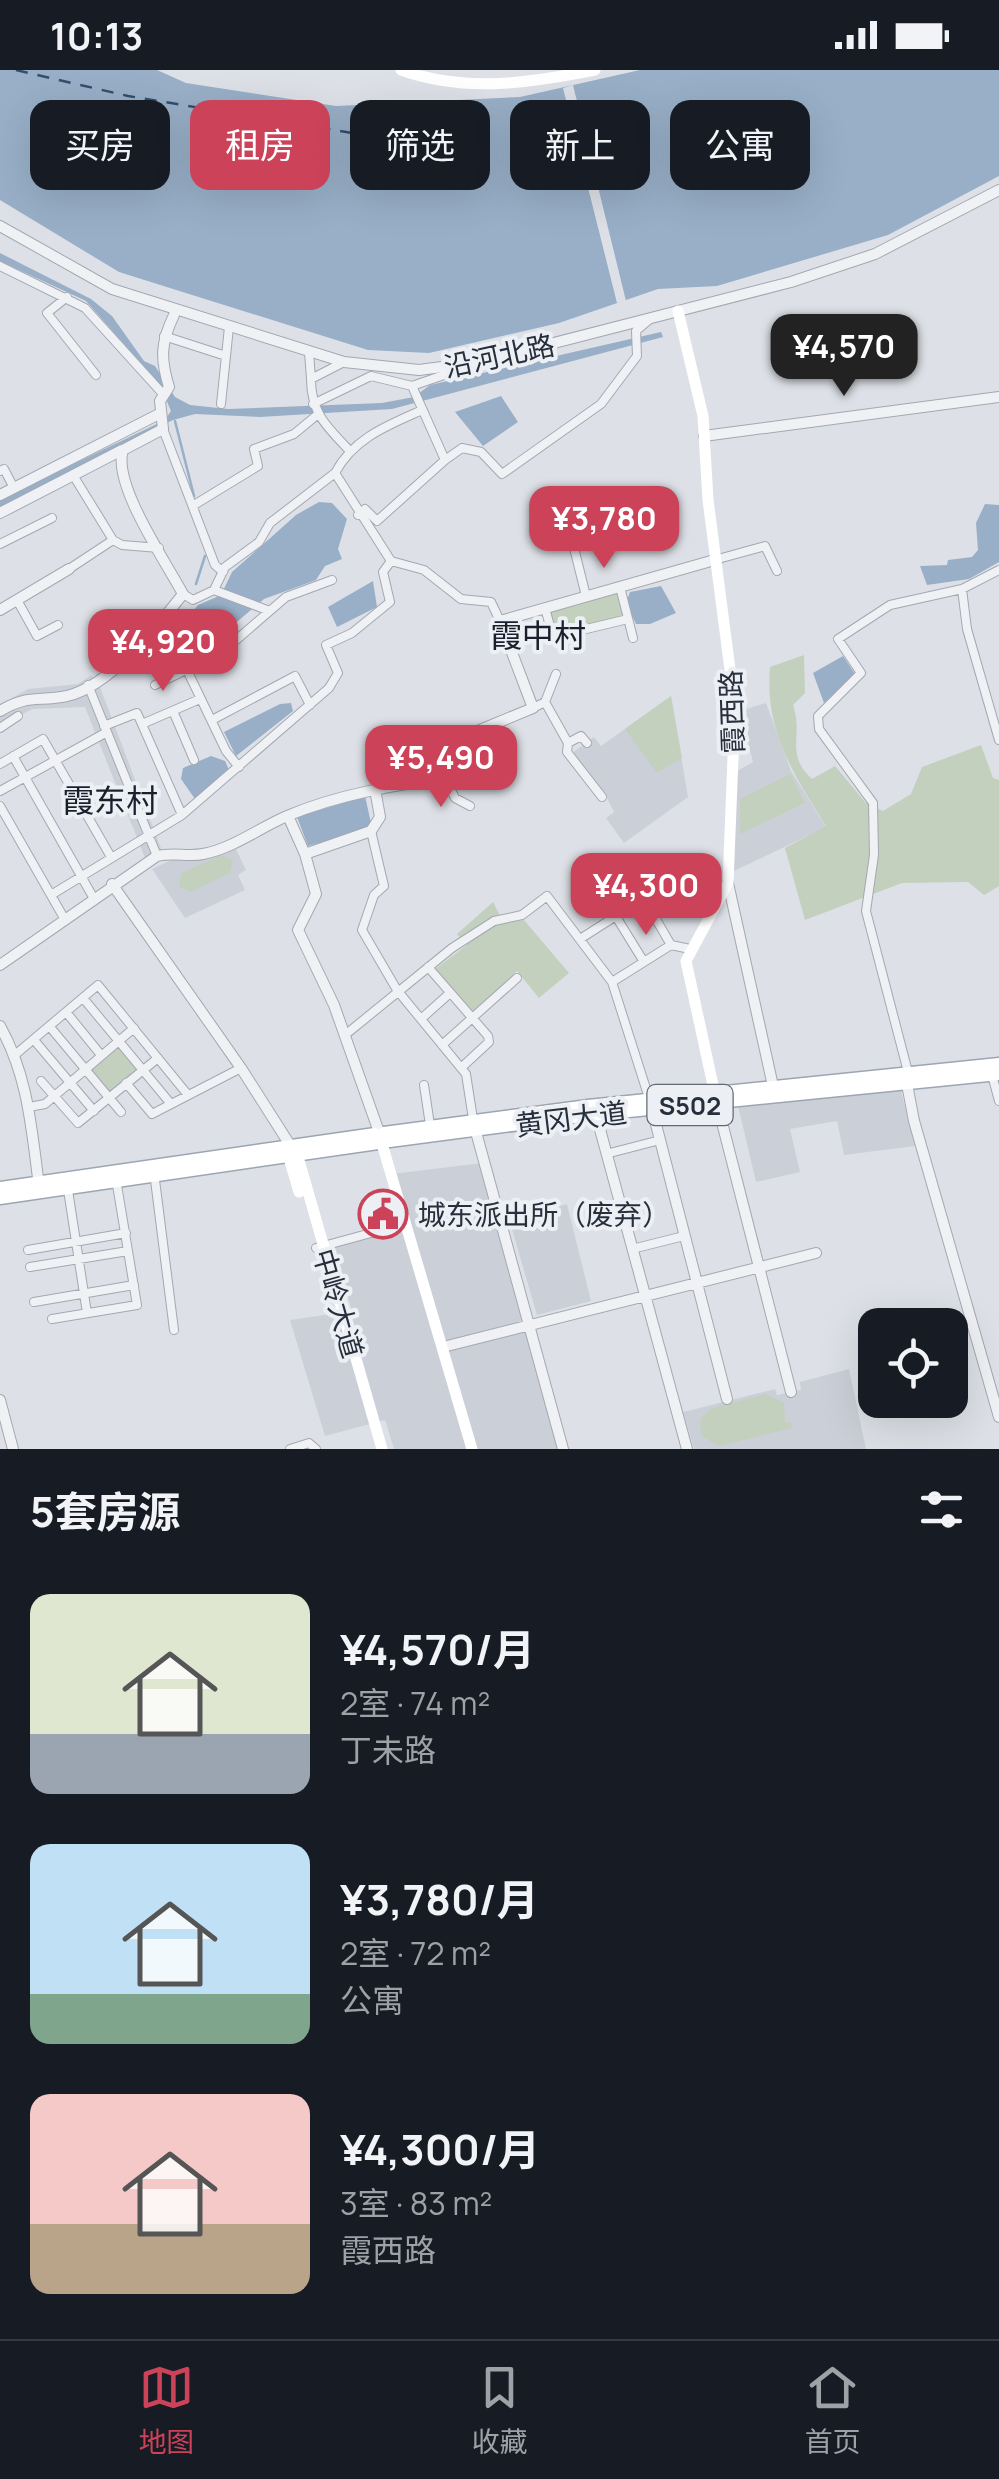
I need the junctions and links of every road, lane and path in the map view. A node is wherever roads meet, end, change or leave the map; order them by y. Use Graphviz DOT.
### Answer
graph roads {
  1 [pos="401,70"];
  2 [pos="590,70"];
  3 [pos="999,190"];
  4 [pos="0,226"];
  5 [pos="0,266"];
  6 [pos="67,296"];
  7 [pos="678,312"];
  8 [pos="174,315"];
  9 [pos="650,319"];
  10 [pos="229,326"];
  11 [pos="164,336"];
  12 [pos="309,352"];
  13 [pos="226,356"];
  14 [pos="344,362"];
  15 [pos="480,362"];
  16 [pos="96,375"];
  17 [pos="312,379"];
  18 [pos="166,391"];
  19 [pos="999,397"];
  20 [pos="416,399"];
  21 [pos="221,404"];
  22 [pos="315,409"];
  23 [pos="159,414"];
  24 [pos="163,428"];
  25 [pos="704,436"];
  26 [pos="123,450"];
  27 [pos="350,450"];
  28 [pos="445,460"];
  29 [pos="0,471"];
  30 [pos="335,473"];
  31 [pos="73,475"];
  32 [pos="14,488"];
  33 [pos="0,495"];
  34 [pos="194,506"];
  35 [pos="0,513"];
  36 [pos="358,514"];
  37 [pos="52,518"];
  38 [pos="0,528"];
  39 [pos="113,540"];
  40 [pos="3,543"];
  41 [pos="158,548"];
  42 [pos="575,552"];
  43 [pos="718,559"];
  44 [pos="391,561"];
  45 [pos="69,569"];
  46 [pos="999,570"];
  47 [pos="778,571"];
  48 [pos="223,572"];
  49 [pos="332,580"];
  50 [pos="620,587"];
  51 [pos="962,589"];
  52 [pos="214,590"];
  53 [pos="184,594"];
  54 [pos="586,596"];
  55 [pos="18,600"];
  56 [pos="545,608"];
  57 [pos="0,610"];
  58 [pos="267,610"];
  59 [pos="628,618"];
  60 [pos="500,621"];
  61 [pos="58,624"];
  62 [pos="633,638"];
  63 [pos="187,670"];
  64 [pos="556,674"];
  65 [pos="88,685"];
  66 [pos="155,685"];
  67 [pos="200,699"];
  68 [pos="545,702"];
  69 [pos="310,705"];
  70 [pos="533,708"];
  71 [pos="0,711"];
  72 [pos="173,711"];
  73 [pos="18,716"];
  74 [pos="212,720"];
  75 [pos="142,724"];
  76 [pos="0,728"];
  77 [pos="106,729"];
  78 [pos="999,740"];
  79 [pos="568,743"];
  80 [pos="587,743"];
  81 [pos="13,756"];
  82 [pos="194,760"];
  83 [pos="55,761"];
  84 [pos="0,764"];
  85 [pos="239,767"];
  86 [pos="24,777"];
  87 [pos="444,778"];
  88 [pos="374,789"];
  89 [pos="0,791"];
  90 [pos="602,797"];
  91 [pos="0,806"];
  92 [pos="470,806"];
  93 [pos="182,815"];
  94 [pos="288,816"];
  95 [pos="372,832"];
  96 [pos="147,836"];
  97 [pos="305,854"];
  98 [pos="158,856"];
  99 [pos="112,857"];
  100 [pos="680,875"];
  101 [pos="80,876"];
  102 [pos="728,883"];
  103 [pos="112,884"];
  104 [pos="51,895"];
  105 [pos="93,897"];
  106 [pos="643,897"];
  107 [pos="615,916"];
  108 [pos="64,918"];
  109 [pos="580,939"];
  110 [pos="671,945"];
  111 [pos="690,950"];
  112 [pos="644,962"];
  113 [pos="0,965"];
  114 [pos="428,967"];
  115 [pos="516,978"];
  116 [pos="612,982"];
  117 [pos="397,990"];
  118 [pos="450,993"];
  119 [pos="83,998"];
  120 [pos="66,1012"];
  121 [pos="472,1018"];
  122 [pos="421,1019"];
  123 [pos="0,1026"];
  124 [pos="50,1026"];
  125 [pos="134,1028"];
  126 [pos="345,1035"];
  127 [pos="34,1040"];
  128 [pos="118,1040"];
  129 [pos="442,1045"];
  130 [pos="16,1054"];
  131 [pos="102,1054"];
  132 [pos="158,1058"];
  133 [pos="462,1067"];
  134 [pos="241,1068"];
  135 [pos="85,1069"];
  136 [pos="143,1070"];
  137 [pos="997,1071"];
  138 [pos="908,1078"];
  139 [pos="42,1081"];
  140 [pos="70,1081"];
  141 [pos="126,1084"];
  142 [pos="424,1085"];
  143 [pos="773,1086"];
  144 [pos="54,1094"];
  145 [pos="188,1095"];
  146 [pos="109,1098"];
  147 [pos="999,1101"];
  148 [pos="718,1103"];
  149 [pos="170,1104"];
  150 [pos="651,1104"];
  151 [pos="594,1105"];
  152 [pos="29,1106"];
  153 [pos="94,1111"];
  154 [pos="121,1112"];
  155 [pos="430,1125"];
  156 [pos="474,1125"];
  157 [pos="379,1137"];
  158 [pos="660,1140"];
  159 [pos="292,1153"];
  160 [pos="606,1154"];
  161 [pos="38,1178"];
  162 [pos="155,1180"];
  163 [pos="118,1185"];
  164 [pos="0,1188"];
  165 [pos="68,1190"];
  166 [pos="0,1198"];
  167 [pos="404,1224"];
  168 [pos="126,1233"];
  169 [pos="684,1236"];
  170 [pos="75,1241"];
  171 [pos="319,1248"];
  172 [pos="632,1249"];
  173 [pos="28,1250"];
  174 [pos="128,1251"];
  175 [pos="816,1253"];
  176 [pos="78,1259"];
  177 [pos="30,1266"];
  178 [pos="760,1268"];
  179 [pos="697,1284"];
  180 [pos="134,1285"];
  181 [pos="84,1294"];
  182 [pos="645,1297"];
  183 [pos="34,1302"];
  184 [pos="88,1313"];
  185 [pos="52,1318"];
  186 [pos="528,1326"];
  187 [pos="174,1330"];
  188 [pos="443,1347"];
  189 [pos="792,1392"];
  190 [pos="727,1399"];
  191 [pos="0,1400"];
  192 [pos="999,1417"];
  193 [pos="5,1438"];
  194 [pos="13,1449"];
  195 [pos="290,1449"];
  196 [pos="316,1449"];
  197 [pos="378,1449"];
  198 [pos="472,1449"];
  199 [pos="563,1449"];
  200 [pos="687,1449"];
  1 -- 2 [label="main road"];
  3 -- 7 [label="street, 沿河北路"];
  4 -- 10 [label="street, 沿河北路"];
  5 -- 6 [label="street"];
  6 -- 16 [label="street"];
  6 -- 18 [label="street"];
  7 -- 9 [label="street, 沿河北路"];
  7 -- 25 [label="main road, 霞西路"];
  8 -- 11 [label="street"];
  9 -- 15 [label="street, 沿河北路"];
  9 -- 28 [label="street"];
  10 -- 12 [label="street, 沿河北路"];
  10 -- 13 [label="street"];
  11 -- 13 [label="street"];
  11 -- 18 [label="street"];
  12 -- 14 [label="street, 沿河北路"];
  12 -- 17 [label="street"];
  13 -- 21 [label="street"];
  14 -- 15 [label="street, 沿河北路"];
  14 -- 17 [label="street"];
  15 -- 20 [label="street"];
  17 -- 22 [label="street"];
  18 -- 23 [label="street"];
  19 -- 25 [label="street"];
  20 -- 22 [label="street"];
  20 -- 27 [label="street"];
  20 -- 28 [label="street"];
  22 -- 27 [label="street"];
  22 -- 34 [label="street"];
  23 -- 24 [label="street"];
  23 -- 32 [label="street"];
  24 -- 26 [label="street"];
  24 -- 34 [label="street"];
  25 -- 43 [label="main road, 霞西路"];
  26 -- 31 [label="street"];
  26 -- 41 [label="street"];
  27 -- 30 [label="street"];
  28 -- 36 [label="street"];
  29 -- 32 [label="street"];
  30 -- 36 [label="street"];
  30 -- 48 [label="street"];
  31 -- 35 [label="street"];
  31 -- 39 [label="street"];
  32 -- 33 [label="street"];
  34 -- 48 [label="street"];
  36 -- 44 [label="street"];
  37 -- 40 [label="street"];
  38 -- 40 [label="street"];
  39 -- 41 [label="street"];
  39 -- 45 [label="street"];
  41 -- 53 [label="street"];
  42 -- 54 [label="street"];
  43 -- 47 [label="street"];
  43 -- 50 [label="street"];
  43 -- 102 [label="main road, 霞西路"];
  44 -- 60 [label="street"];
  44 -- 69 [label="street"];
  45 -- 55 [label="street"];
  46 -- 51 [label="street"];
  48 -- 52 [label="street"];
  49 -- 58 [label="street"];
  50 -- 54 [label="street"];
  50 -- 59 [label="street"];
  51 -- 78 [label="street"];
  51 -- 138 [label="street"];
  52 -- 53 [label="street"];
  52 -- 58 [label="street"];
  53 -- 65 [label="street"];
  54 -- 56 [label="street"];
  55 -- 57 [label="street"];
  55 -- 61 [label="street"];
  56 -- 59 [label="street"];
  56 -- 60 [label="street"];
  58 -- 63 [label="street"];
  59 -- 62 [label="street"];
  60 -- 70 [label="street"];
  63 -- 66 [label="street"];
  63 -- 67 [label="street"];
  64 -- 68 [label="street"];
  65 -- 71 [label="street"];
  65 -- 77 [label="street"];
  67 -- 72 [label="street"];
  67 -- 74 [label="street"];
  68 -- 70 [label="street"];
  68 -- 79 [label="street"];
  69 -- 74 [label="street"];
  69 -- 85 [label="street"];
  70 -- 87 [label="street"];
  72 -- 75 [label="street"];
  72 -- 82 [label="street"];
  73 -- 76 [label="street"];
  74 -- 85 [label="street"];
  75 -- 77 [label="street"];
  75 -- 93 [label="street"];
  77 -- 83 [label="street"];
  77 -- 96 [label="street"];
  79 -- 80 [label="street"];
  79 -- 90 [label="street"];
  81 -- 83 [label="street"];
  81 -- 84 [label="street"];
  81 -- 86 [label="street"];
  83 -- 86 [label="street"];
  83 -- 99 [label="street"];
  85 -- 93 [label="street"];
  86 -- 89 [label="street"];
  86 -- 101 [label="street"];
  87 -- 88 [label="street"];
  87 -- 92 [label="street"];
  88 -- 94 [label="street"];
  88 -- 95 [label="street"];
  91 -- 104 [label="street"];
  93 -- 96 [label="street"];
  94 -- 97 [label="street"];
  94 -- 98 [label="street"];
  95 -- 97 [label="street"];
  95 -- 117 [label="street"];
  96 -- 98 [label="street"];
  96 -- 99 [label="street"];
  97 -- 126 [label="street"];
  98 -- 103 [label="street"];
  99 -- 101 [label="street"];
  100 -- 106 [label="street"];
  101 -- 104 [label="street"];
  101 -- 105 [label="street"];
  102 -- 111 [label="main road, 霞西路"];
  102 -- 143 [label="street"];
  103 -- 105 [label="street"];
  103 -- 134 [label="street"];
  104 -- 108 [label="street"];
  105 -- 108 [label="street"];
  106 -- 107 [label="street"];
  106 -- 110 [label="street"];
  107 -- 109 [label="street"];
  107 -- 112 [label="street"];
  108 -- 113 [label="street"];
  109 -- 114 [label="street"];
  109 -- 116 [label="street"];
  110 -- 111 [label="street"];
  110 -- 112 [label="street"];
  111 -- 148 [label="main road"];
  112 -- 116 [label="street"];
  114 -- 117 [label="street"];
  114 -- 118 [label="street"];
  115 -- 121 [label="street"];
  116 -- 150 [label="street"];
  117 -- 122 [label="street"];
  117 -- 126 [label="street"];
  118 -- 121 [label="street"];
  118 -- 122 [label="street"];
  119 -- 120 [label="street"];
  119 -- 125 [label="street"];
  119 -- 128 [label="street"];
  120 -- 124 [label="street"];
  120 -- 131 [label="street"];
  121 -- 129 [label="street"];
  121 -- 133 [label="street"];
  122 -- 129 [label="street"];
  123 -- 130 [label="street"];
  124 -- 127 [label="street"];
  124 -- 135 [label="street"];
  125 -- 128 [label="street"];
  125 -- 132 [label="street"];
  126 -- 157 [label="street"];
  127 -- 130 [label="street"];
  127 -- 140 [label="street"];
  128 -- 131 [label="street"];
  128 -- 136 [label="street"];
  129 -- 133 [label="street"];
  130 -- 152 [label="street"];
  131 -- 135 [label="street"];
  132 -- 136 [label="street"];
  132 -- 145 [label="street"];
  133 -- 156 [label="street"];
  134 -- 145 [label="street"];
  134 -- 159 [label="street"];
  135 -- 140 [label="street"];
  135 -- 146 [label="street"];
  136 -- 141 [label="street"];
  136 -- 149 [label="street"];
  137 -- 147 [label="street"];
  137 -- 157 [label="main road, 黄冈大道 / S502"];
  138 -- 192 [label="street"];
  139 -- 144 [label="street"];
  140 -- 144 [label="street"];
  140 -- 153 [label="street"];
  141 -- 146 [label="street"];
  141 -- 149 [label="street"];
  142 -- 155 [label="street"];
  144 -- 152 [label="street"];
  144 -- 153 [label="street"];
  145 -- 149 [label="street"];
  146 -- 153 [label="street"];
  146 -- 154 [label="street"];
  148 -- 178 [label="street"];
  150 -- 158 [label="street"];
  151 -- 160 [label="street"];
  152 -- 161 [label="street"];
  156 -- 186 [label="street"];
  157 -- 164 [label="main road, 黄冈大道 / S502"];
  157 -- 166 [label="main road, 黄冈大道 / S502"];
  157 -- 167 [label="main road"];
  158 -- 160 [label="street"];
  158 -- 169 [label="street"];
  159 -- 171 [label="main road, 中岭大道"];
  160 -- 172 [label="street"];
  162 -- 187 [label="street"];
  163 -- 168 [label="street"];
  165 -- 170 [label="street"];
  167 -- 171 [label="street"];
  167 -- 188 [label="main road"];
  168 -- 170 [label="street"];
  168 -- 174 [label="street"];
  169 -- 172 [label="street"];
  169 -- 179 [label="street"];
  170 -- 173 [label="street"];
  170 -- 176 [label="street"];
  171 -- 197 [label="main road, 中岭大道"];
  172 -- 182 [label="street"];
  174 -- 176 [label="street"];
  174 -- 180 [label="street"];
  175 -- 178 [label="street"];
  176 -- 177 [label="street"];
  176 -- 181 [label="street"];
  178 -- 179 [label="street"];
  178 -- 189 [label="street"];
  179 -- 182 [label="street"];
  179 -- 190 [label="street"];
  180 -- 181 [label="street"];
  180 -- 184 [label="street"];
  181 -- 183 [label="street"];
  181 -- 184 [label="street"];
  182 -- 186 [label="street"];
  182 -- 200 [label="street"];
  184 -- 185 [label="street"];
  186 -- 188 [label="street"];
  186 -- 199 [label="street"];
  188 -- 198 [label="main road"];
  191 -- 193 [label="street"];
  193 -- 194 [label="street"];
  195 -- 196 [label="street"];
}
